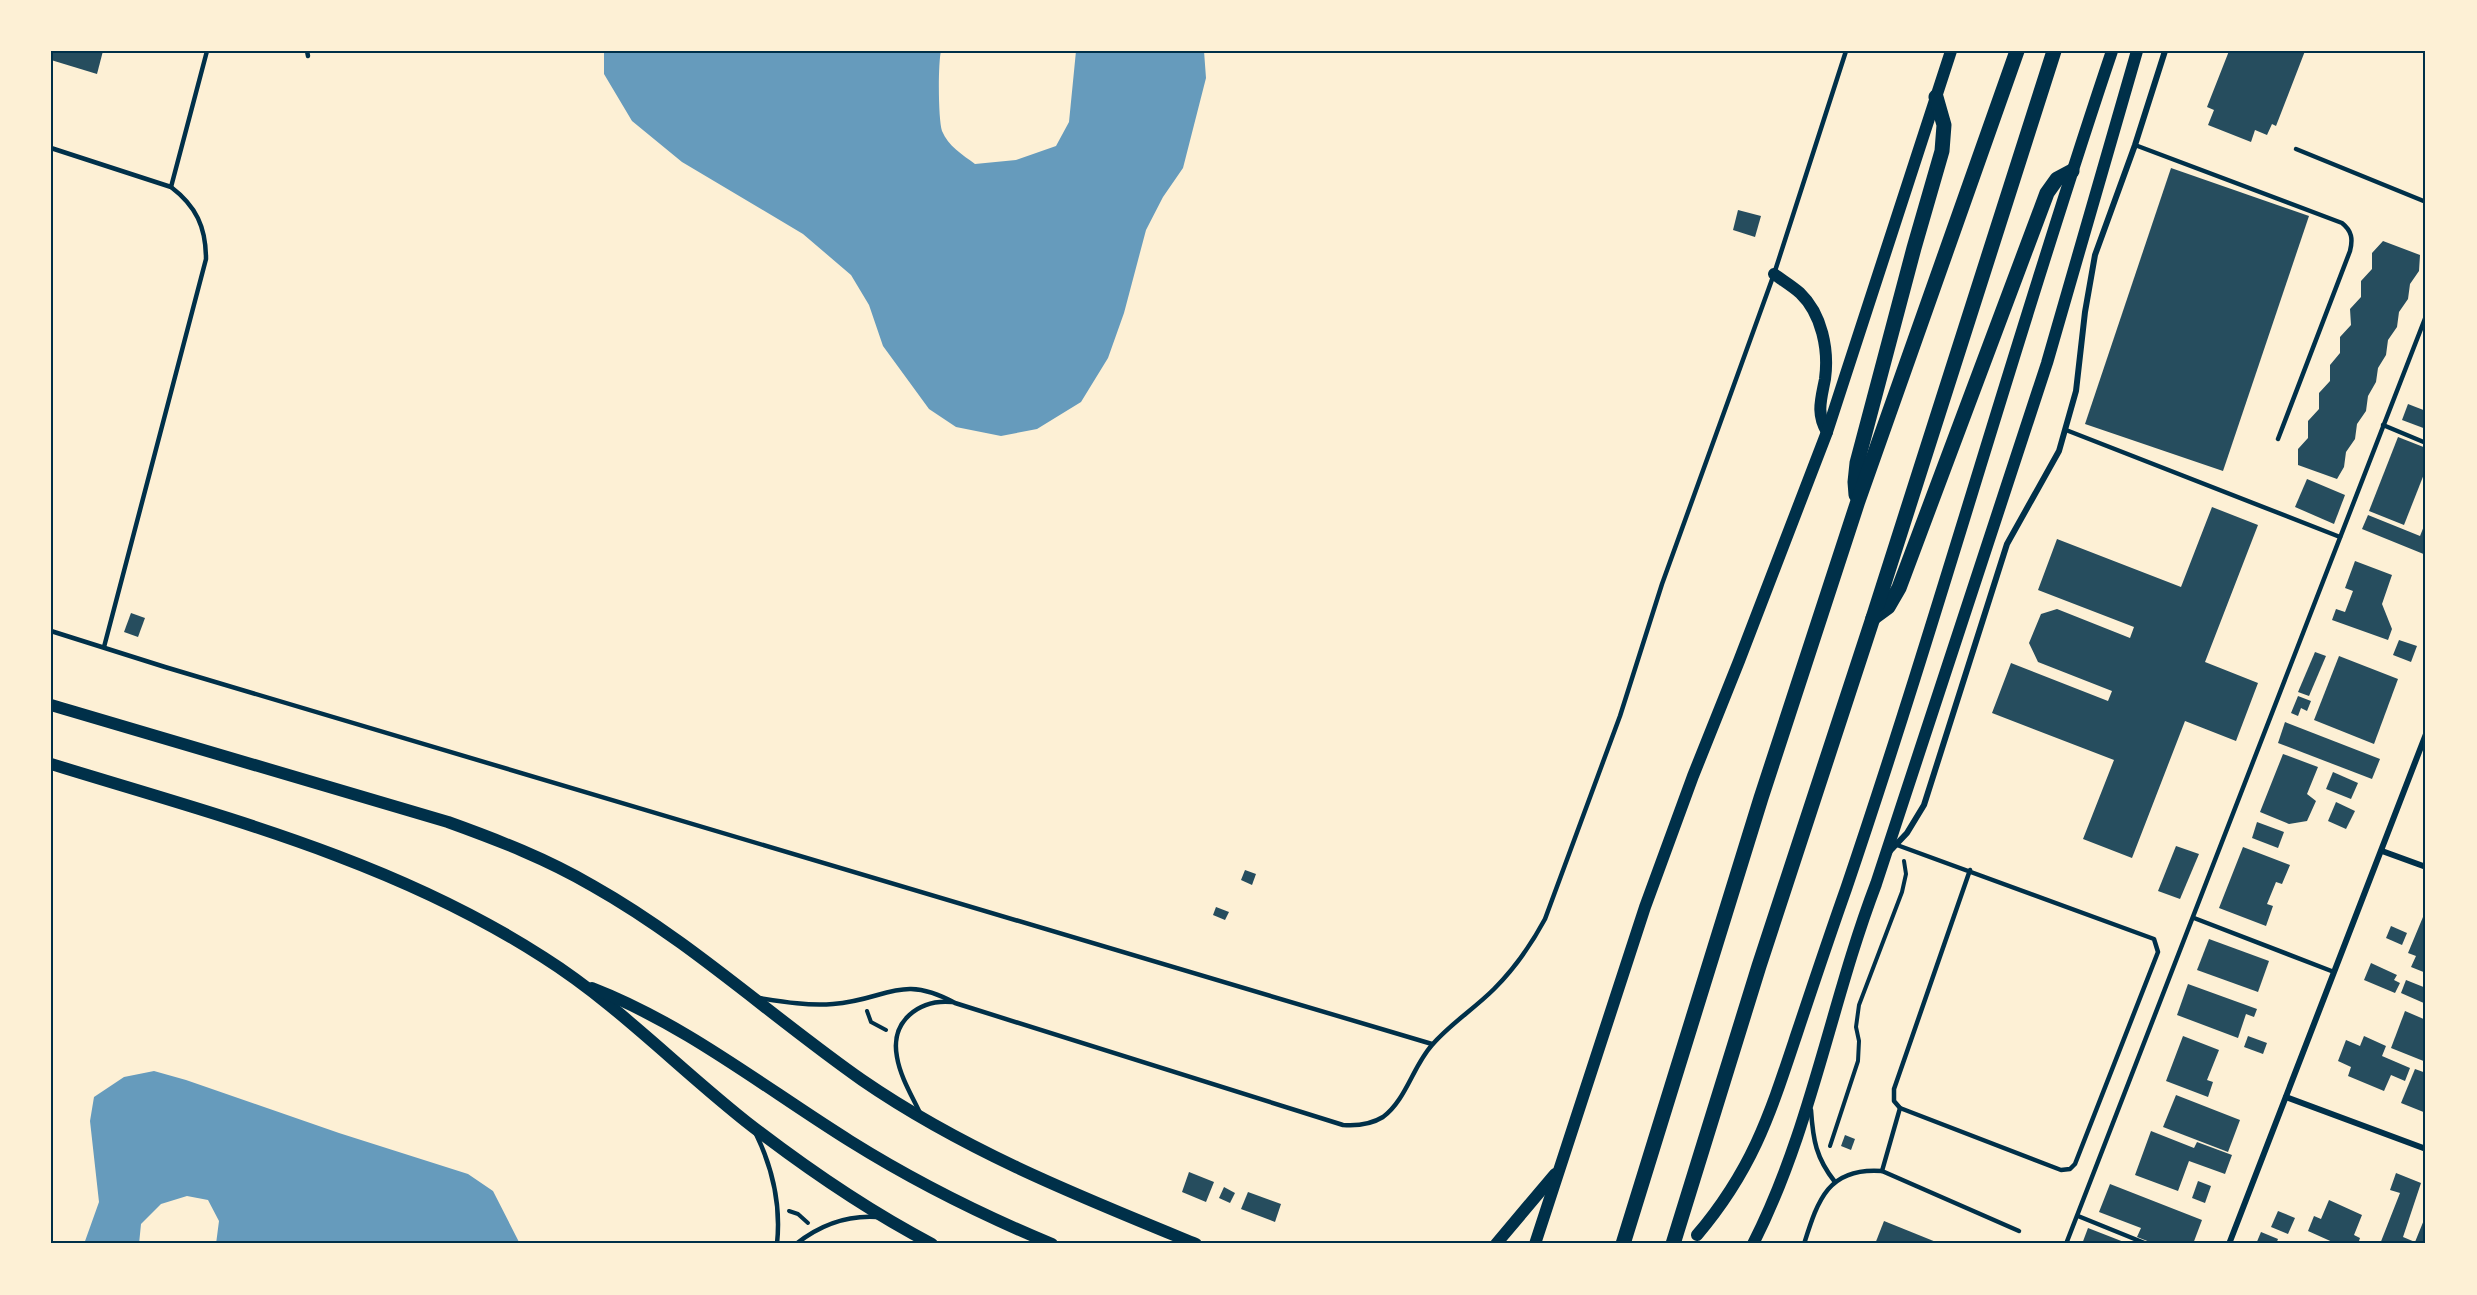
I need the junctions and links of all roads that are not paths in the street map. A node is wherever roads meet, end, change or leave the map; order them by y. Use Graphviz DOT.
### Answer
graph roads {
  1 [pos="207,51"];
  2 [pos="1846,51"];
  3 [pos="1952,51"];
  4 [pos="2016,51"];
  5 [pos="2054,51"];
  6 [pos="2112,51"];
  7 [pos="2137,51"];
  8 [pos="2165,51"];
  9 [pos="1936,97"];
  10 [pos="2135,146"];
  11 [pos="51,148"];
  12 [pos="2296,149"];
  13 [pos="2072,171"];
  14 [pos="171,187"];
  15 [pos="2426,202"];
  16 [pos="1774,274"];
  17 [pos="2426,316"];
  18 [pos="2383,425"];
  19 [pos="2066,430"];
  20 [pos="1827,432"];
  21 [pos="2278,438"];
  22 [pos="2426,443"];
  23 [pos="1858,501"];
  24 [pos="2340,537"];
  25 [pos="1873,618"];
  26 [pos="51,631"];
  27 [pos="104,647"];
  28 [pos="51,705"];
  29 [pos="2426,734"];
  30 [pos="51,764"];
  31 [pos="1896,844"];
  32 [pos="2382,851"];
  33 [pos="1885,855"];
  34 [pos="2426,867"];
  35 [pos="1970,870"];
  36 [pos="2194,918"];
  37 [pos="2334,972"];
  38 [pos="583,984"];
  39 [pos="751,996"];
  40 [pos="955,1003"];
  41 [pos="1432,1044"];
  42 [pos="2286,1097"];
  43 [pos="1810,1102"];
  44 [pos="1900,1108"];
  45 [pos="922,1118"];
  46 [pos="753,1126"];
  47 [pos="2426,1149"];
  48 [pos="1560,1169"];
  49 [pos="1882,1171"];
  50 [pos="1835,1182"];
  51 [pos="2078,1216"];
  52 [pos="885,1218"];
  53 [pos="2019,1231"];
  54 [pos="1697,1235"];
  55 [pos="777,1244"];
  56 [pos="796,1244"];
  57 [pos="932,1244"];
  58 [pos="1052,1244"];
  59 [pos="1196,1244"];
  60 [pos="1496,1244"];
  61 [pos="1535,1244"];
  62 [pos="1623,1244"];
  63 [pos="1673,1244"];
  64 [pos="1753,1244"];
  65 [pos="1804,1244"];
  66 [pos="2067,1244"];
  67 [pos="2147,1244"];
  68 [pos="2229,1244"];
  1 -- 14 [label="lane"];
  2 -- 16 [label="lane"];
  3 -- 9 [label="main road"];
  4 -- 23 [label="main road"];
  5 -- 25 [label="main road"];
  6 -- 13 [label="main road"];
  7 -- 33 [label="main road"];
  8 -- 10 [label="street"];
  9 -- 20 [label="main road"];
  9 -- 23 [label="main road"];
  10 -- 19 [label="street"];
  10 -- 21 [label="lane"];
  11 -- 14 [label="lane"];
  12 -- 15 [label="lane"];
  13 -- 25 [label="main road"];
  13 -- 54 [label="main road"];
  14 -- 27 [label="lane"];
  16 -- 20 [label="main road"];
  16 -- 41 [label="lane"];
  17 -- 18 [label="lane"];
  18 -- 22 [label="lane"];
  18 -- 24 [label="lane"];
  19 -- 24 [label="lane"];
  19 -- 31 [label="street"];
  20 -- 48 [label="main road"];
  23 -- 62 [label="main road"];
  24 -- 36 [label="lane"];
  25 -- 63 [label="main road"];
  26 -- 27 [label="lane"];
  27 -- 41 [label="lane"];
  28 -- 39 [label="main road"];
  29 -- 32 [label="street"];
  30 -- 38 [label="main road"];
  31 -- 33 [label="street"];
  31 -- 35 [label="lane"];
  32 -- 34 [label="street"];
  32 -- 37 [label="street"];
  33 -- 43 [label="main road"];
  35 -- 44 [label="lane"];
  35 -- 44 [label="lane"];
  36 -- 37 [label="lane"];
  36 -- 51 [label="lane"];
  37 -- 42 [label="street"];
  38 -- 46 [label="main road"];
  38 -- 58 [label="main road"];
  39 -- 40 [label="lane"];
  39 -- 45 [label="main road"];
  40 -- 41 [label="lane"];
  40 -- 45 [label="lane"];
  42 -- 47 [label="street"];
  42 -- 68 [label="street"];
  43 -- 50 [label="lane"];
  43 -- 64 [label="main road"];
  44 -- 49 [label="lane"];
  45 -- 59 [label="main road"];
  46 -- 52 [label="main road"];
  46 -- 55 [label="lane"];
  48 -- 60 [label="main road"];
  48 -- 61 [label="main road"];
  49 -- 50 [label="lane"];
  49 -- 53 [label="lane"];
  50 -- 65 [label="lane"];
  51 -- 66 [label="lane"];
  51 -- 67 [label="lane"];
  52 -- 56 [label="lane"];
  52 -- 57 [label="main road"];
}
